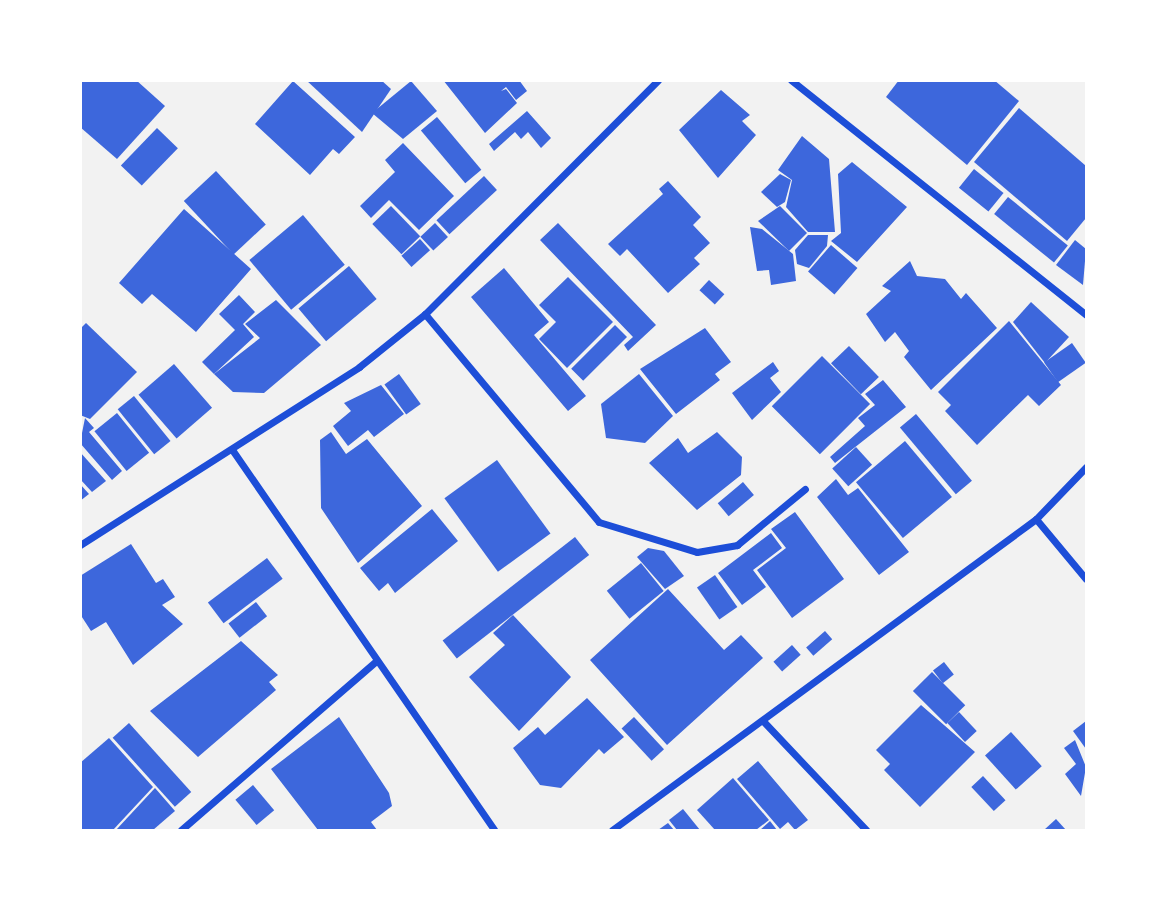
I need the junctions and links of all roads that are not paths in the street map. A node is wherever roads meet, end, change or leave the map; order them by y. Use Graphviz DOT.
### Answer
graph roads {
  1 [pos="658,80"];
  2 [pos="791,80"];
  3 [pos="425,314"];
  4 [pos="1087,314"];
  5 [pos="233,451"];
  6 [pos="1087,467"];
  7 [pos="805,489"];
  8 [pos="1036,519"];
  9 [pos="80,545"];
  10 [pos="1087,579"];
  11 [pos="375,662"];
  12 [pos="764,722"];
  13 [pos="181,831"];
  14 [pos="494,831"];
  15 [pos="612,831"];
  16 [pos="866,831"];
  1 -- 3 [label="street"];
  2 -- 4 [label="street"];
  3 -- 5 [label="street"];
  3 -- 7 [label="street"];
  5 -- 9 [label="street"];
  5 -- 11 [label="street"];
  6 -- 8 [label="street"];
  8 -- 10 [label="street"];
  8 -- 12 [label="street"];
  11 -- 13 [label="street"];
  11 -- 14 [label="street"];
  12 -- 15 [label="street"];
  12 -- 16 [label="street"];
}
